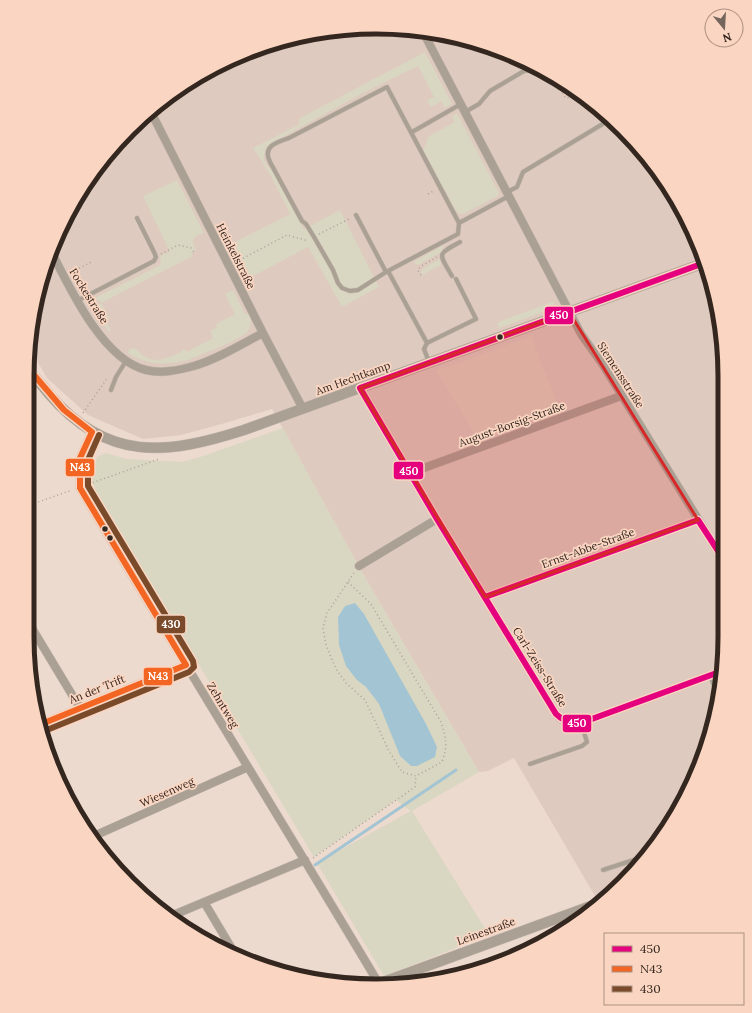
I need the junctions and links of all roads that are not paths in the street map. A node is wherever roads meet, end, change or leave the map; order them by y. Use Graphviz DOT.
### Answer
graph roads {
  1 [pos="426,38"];
  2 [pos="529,70"];
  3 [pos="458,106"];
  4 [pos="465,112"];
  5 [pos="153,117"];
  6 [pos="605,123"];
  7 [pos="412,132"];
  8 [pos="508,194"];
  9 [pos="356,215"];
  10 [pos="137,218"];
  11 [pos="459,223"];
  12 [pos="460,242"];
  13 [pos="55,259"];
  14 [pos="699,265"];
  15 [pos="387,271"];
  16 [pos="77,301"];
  17 [pos="570,312"];
  18 [pos="263,333"];
  19 [pos="427,343"];
  20 [pos="126,361"];
  21 [pos="429,363"];
  22 [pos="34,375"];
  23 [pos="360,388"];
  24 [pos="111,390"];
  25 [pos="621,396"];
  26 [pos="303,409"];
  27 [pos="92,432"];
  28 [pos="410,473"];
  29 [pos="437,520"];
  30 [pos="698,520"];
  31 [pos="718,552"];
  32 [pos="359,566"];
  33 [pos="485,597"];
  34 [pos="34,632"];
  35 [pos="186,665"];
  36 [pos="716,673"];
  37 [pos="710,675"];
  38 [pos="714,686"];
  39 [pos="80,708"];
  40 [pos="45,722"];
  41 [pos="581,724"];
  42 [pos="530,764"];
  43 [pos="248,767"];
  44 [pos="97,834"];
  45 [pos="305,860"];
  46 [pos="635,860"];
  47 [pos="603,870"];
  48 [pos="204,902"];
  49 [pos="582,909"];
  50 [pos="176,914"];
  51 [pos="231,946"];
  52 [pos="395,978"];
  53 [pos="376,979"];
  1 -- 3 [label="street, Siemensstraße"];
  2 -- 4 [label="lane"];
  3 -- 4 [label="street, Siemensstraße"];
  3 -- 7 [label="lane"];
  4 -- 8 [label="street, Siemensstraße"];
  5 -- 18 [label="street, Heinkelstraße"];
  6 -- 8 [label="lane"];
  7 -- 11 [label="lane"];
  7 -- 15 [label="lane"];
  8 -- 11 [label="lane"];
  8 -- 17 [label="street, Siemensstraße"];
  9 -- 15 [label="lane"];
  10 -- 16 [label="lane"];
  11 -- 15 [label="lane"];
  12 -- 19 [label="lane"];
  13 -- 16 [label="street, Fockestraße"];
  14 -- 17 [label="street, Am Hechtkamp"];
  15 -- 19 [label="lane"];
  16 -- 20 [label="street, Fockestraße"];
  17 -- 21 [label="street, Am Hechtkamp"];
  17 -- 25 [label="street, Siemensstraße"];
  18 -- 20 [label="street, Fockestraße"];
  18 -- 26 [label="street, Heinkelstraße"];
  19 -- 21 [label="lane"];
  20 -- 24 [label="lane"];
  21 -- 23 [label="street, Am Hechtkamp"];
  22 -- 27 [label="street, Am Hechtkamp"];
  23 -- 26 [label="street, Am Hechtkamp"];
  23 -- 28 [label="street, Carl-Zeiss-Straße"];
  25 -- 28 [label="street, August-Borsig-Straße"];
  25 -- 30 [label="street, Siemensstraße"];
  26 -- 27 [label="street, Am Hechtkamp"];
  27 -- 35 [label="street, Zehntweg"];
  28 -- 29 [label="street, Carl-Zeiss-Straße"];
  29 -- 32 [label="street"];
  29 -- 33 [label="street, Carl-Zeiss-Straße"];
  30 -- 31 [label="street, Siemensstraße"];
  30 -- 33 [label="street, Ernst-Abbe-Straße"];
  33 -- 41 [label="street, Carl-Zeiss-Straße"];
  34 -- 39 [label="street"];
  35 -- 39 [label="street, An der Trift"];
  35 -- 43 [label="street, Zehntweg"];
  36 -- 37 [label="street"];
  37 -- 38 [label="lane"];
  37 -- 41 [label="street"];
  39 -- 40 [label="street, An der Trift"];
  41 -- 42 [label="lane"];
  43 -- 44 [label="street, Wiesenweg"];
  43 -- 45 [label="street, Zehntweg"];
  45 -- 48 [label="street"];
  45 -- 53 [label="street, Zehntweg"];
  46 -- 47 [label="lane"];
  48 -- 50 [label="street"];
  48 -- 51 [label="street"];
  49 -- 52 [label="street, Leinestraße"];
}
